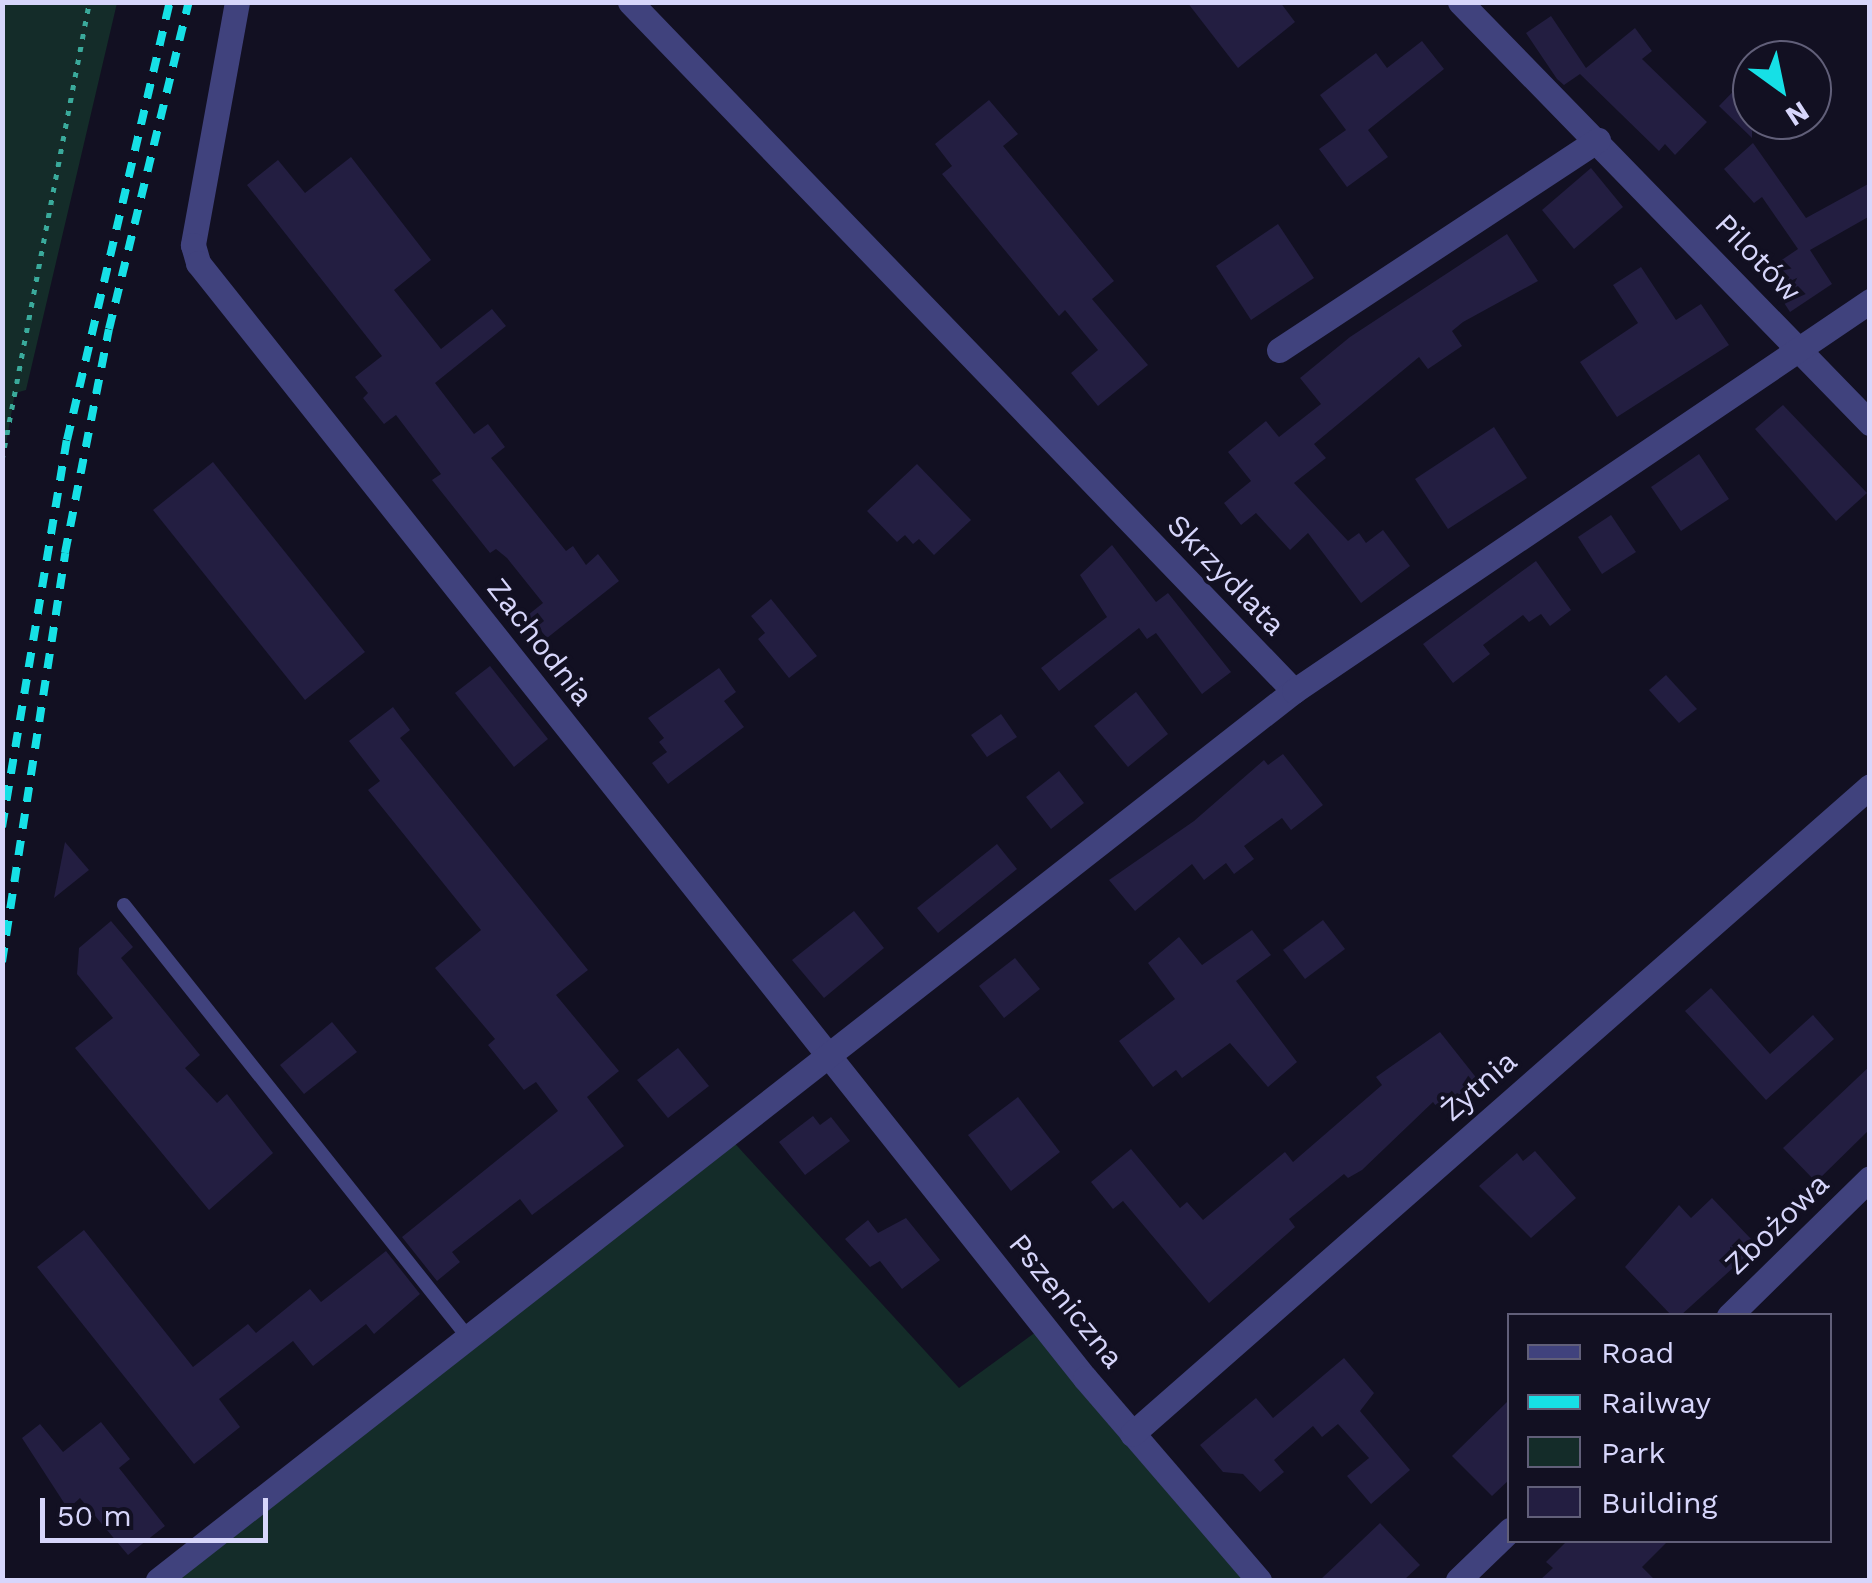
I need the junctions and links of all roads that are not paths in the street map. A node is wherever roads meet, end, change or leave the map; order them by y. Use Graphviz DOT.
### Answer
graph roads {
  1 [pos="237,2"];
  2 [pos="630,2"];
  3 [pos="1460,2"];
  4 [pos="1598,140"];
  5 [pos="1870,301"];
  6 [pos="1801,348"];
  7 [pos="1279,350"];
  8 [pos="1870,423"];
  9 [pos="1294,691"];
  10 [pos="1870,786"];
  11 [pos="124,905"];
  12 [pos="828,1057"];
  13 [pos="1870,1178"];
  14 [pos="1732,1313"];
  15 [pos="467,1336"];
  16 [pos="1132,1434"];
  17 [pos="1507,1533"];
  18 [pos="158,1580"];
  19 [pos="1259,1580"];
  20 [pos="1458,1580"];
  1 -- 12 [label="street, Zachodnia"];
  2 -- 9 [label="street, Skrzydlata"];
  3 -- 4 [label="street, Pilotów"];
  4 -- 6 [label="street, Pilotów"];
  4 -- 7 [label="street"];
  5 -- 6 [label="street"];
  6 -- 8 [label="street, Pilotów"];
  6 -- 9 [label="street"];
  9 -- 12 [label="street"];
  10 -- 16 [label="street, Żytnia"];
  11 -- 15 [label="lane"];
  12 -- 15 [label="street"];
  12 -- 16 [label="street, Pszeniczna"];
  13 -- 14 [label="street, Zbożowa"];
  15 -- 18 [label="street"];
  16 -- 19 [label="street, Pszeniczna"];
  17 -- 20 [label="street"];
}
